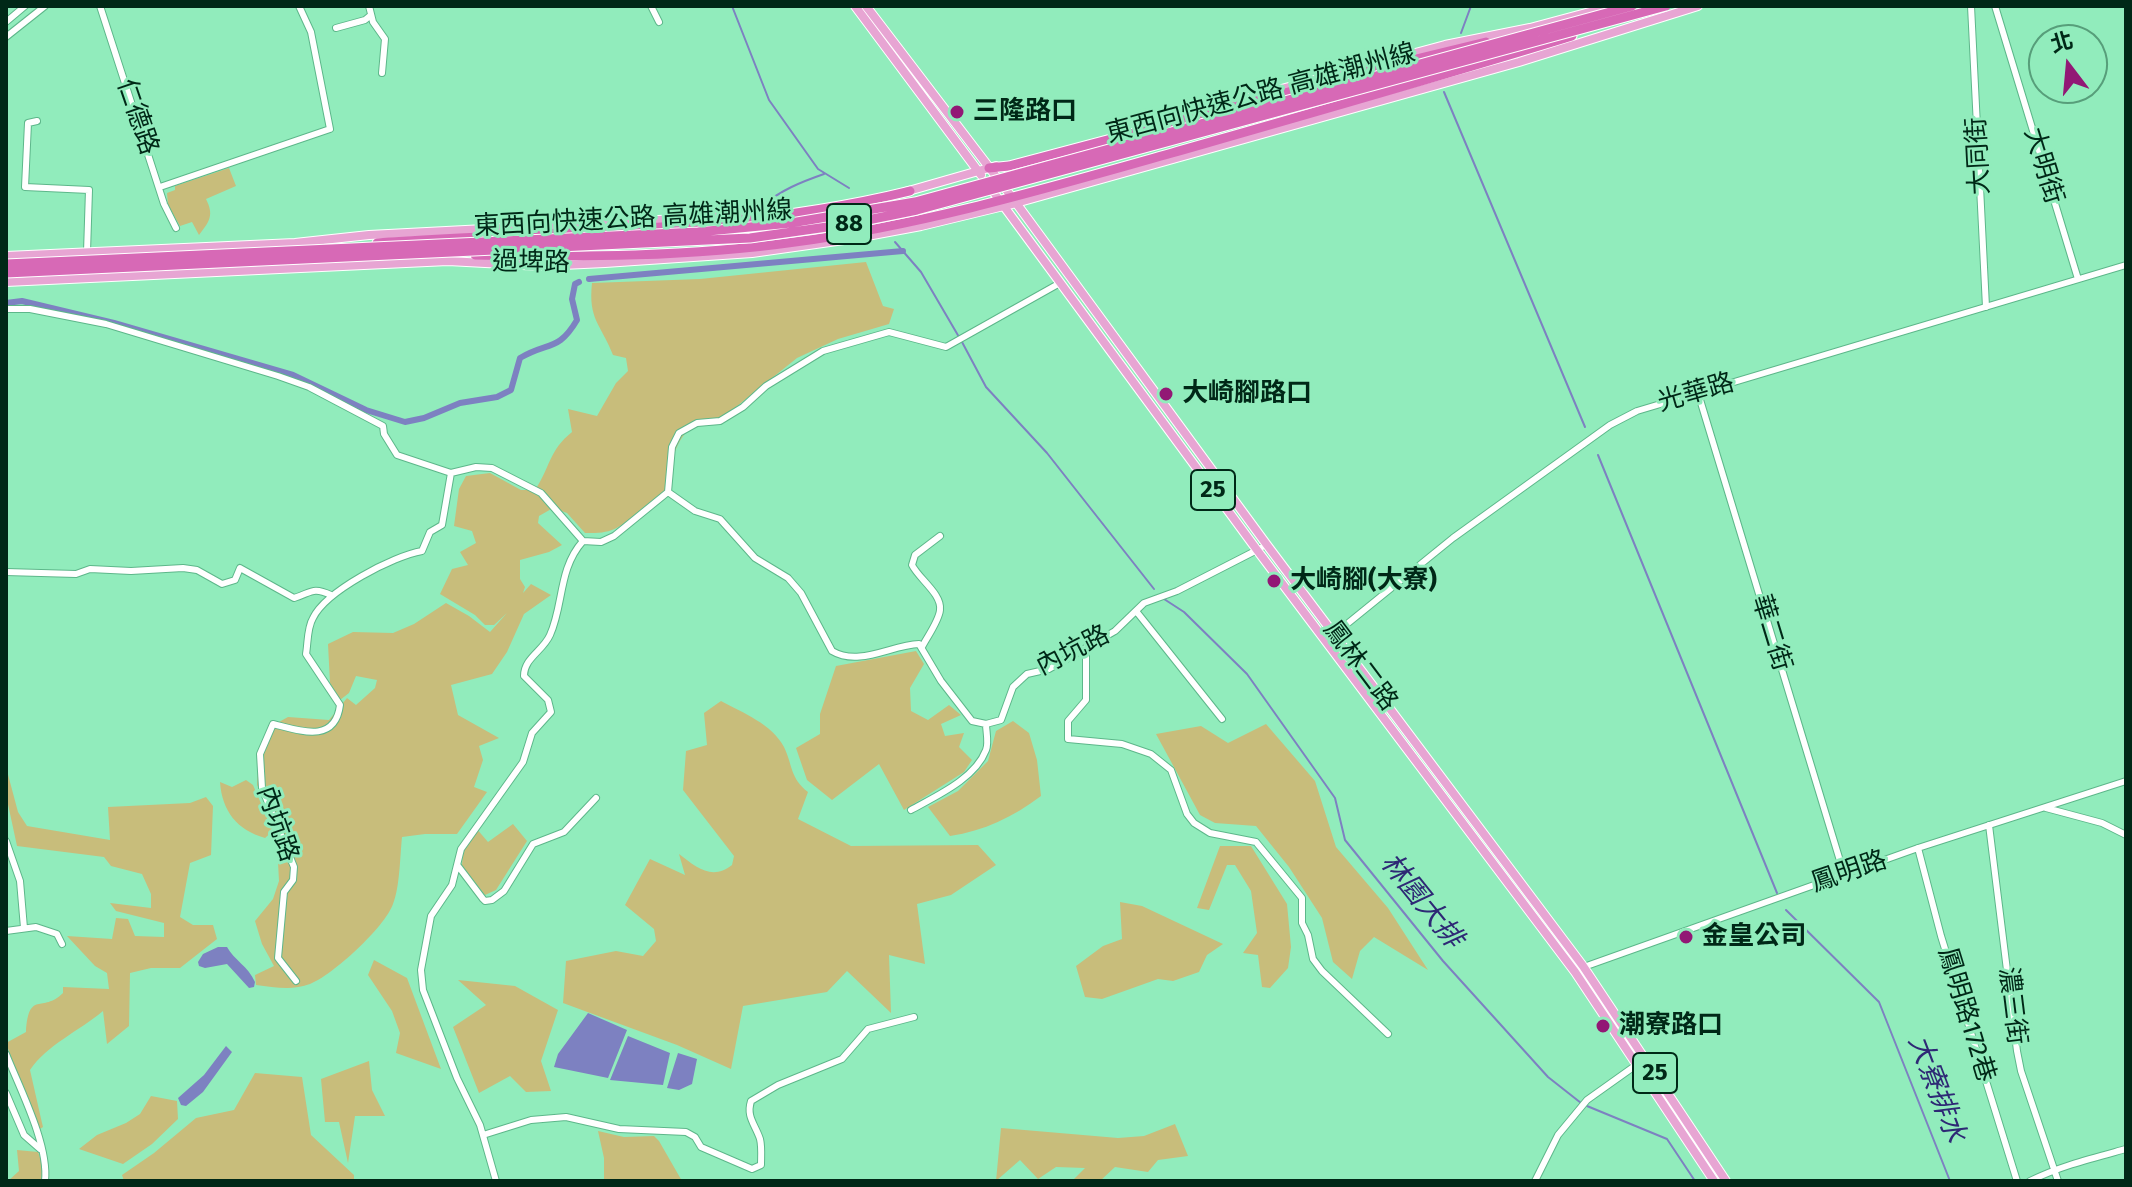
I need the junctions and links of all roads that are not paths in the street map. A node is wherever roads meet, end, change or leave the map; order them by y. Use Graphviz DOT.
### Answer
graph roads {
  1 [pos="25,6"];
  2 [pos="45,6"];
  3 [pos="100,6"];
  4 [pos="299,6"];
  5 [pos="369,6"];
  6 [pos="651,6"];
  7 [pos="855,6"];
  8 [pos="866,6"];
  9 [pos="1612,6"];
  10 [pos="1632,6"];
  11 [pos="1666,6"];
  12 [pos="1698,6"];
  13 [pos="1971,6"];
  14 [pos="1995,6"];
  15 [pos="371,15"];
  16 [pos="1613,21"];
  17 [pos="6,22"];
  18 [pos="659,22"];
  19 [pos="336,28"];
  20 [pos="1529,34"];
  21 [pos="6,37"];
  22 [pos="382,73"];
  23 [pos="37,121"];
  24 [pos="989,168"];
  25 [pos="978,172"];
  26 [pos="160,187"];
  27 [pos="910,191"];
  28 [pos="1014,200"];
  29 [pos="1002,203"];
  30 [pos="176,228"];
  31 [pos="296,250"];
  32 [pos="87,252"];
  33 [pos="448,252"];
  34 [pos="6,256"];
  35 [pos="6,264"];
  36 [pos="2126,265"];
  37 [pos="6,273"];
  38 [pos="2078,279"];
  39 [pos="6,282"];
  40 [pos="1060,283"];
  41 [pos="1986,307"];
  42 [pos="6,309"];
  43 [pos="1698,393"];
  44 [pos="451,473"];
  45 [pos="668,492"];
  46 [pos="940,536"];
  47 [pos="583,541"];
  48 [pos="1267,545"];
  49 [pos="1257,550"];
  50 [pos="6,572"];
  51 [pos="331,595"];
  52 [pos="1136,611"];
  53 [pos="1336,634"];
  54 [pos="1326,641"];
  55 [pos="922,647"];
  56 [pos="1086,648"];
  57 [pos="1222,719"];
  58 [pos="986,724"];
  59 [pos="2126,781"];
  60 [pos="596,798"];
  61 [pos="2044,808"];
  62 [pos="911,810"];
  63 [pos="1989,825"];
  64 [pos="2126,835"];
  65 [pos="6,841"];
  66 [pos="1918,848"];
  67 [pos="458,866"];
  68 [pos="1844,874"];
  69 [pos="24,928"];
  70 [pos="6,931"];
  71 [pos="62,944"];
  72 [pos="1579,969"];
  73 [pos="296,981"];
  74 [pos="914,1017"];
  75 [pos="1388,1034"];
  76 [pos="6,1054"];
  77 [pos="1645,1058"];
  78 [pos="1637,1064"];
  79 [pos="6,1093"];
  80 [pos="483,1135"];
  81 [pos="40,1149"];
  82 [pos="2126,1149"];
  83 [pos="2054,1169"];
  84 [pos="45,1181"];
  85 [pos="496,1181"];
  86 [pos="1535,1181"];
  87 [pos="1714,1181"];
  88 [pos="1726,1181"];
  89 [pos="2017,1181"];
  90 [pos="2030,1181"];
  91 [pos="2058,1181"];
  1 -- 17 [label="street"];
  2 -- 21 [label="street"];
  3 -- 26 [label="street, 仁德路"];
  4 -- 26 [label="street"];
  5 -- 15 [label="street"];
  6 -- 18 [label="street"];
  7 -- 25 [label="main road, 鳳林二路 / 25"];
  8 -- 24 [label="main road, 鳳林二路 / 25"];
  9 -- 24 [label="main road, 過埤路"];
  10 -- 20 [label="highway, 東西向快速公路 高雄潮州線 / 88, bridge"];
  11 -- 16 [label="highway, 東西向快速公路 高雄潮州線 / 88, bridge"];
  12 -- 28 [label="main road"];
  13 -- 41 [label="street, 大同街"];
  14 -- 38 [label="street, 大明街"];
  15 -- 19 [label="street"];
  15 -- 22 [label="street"];
  16 -- 28 [label="highway, bridge"];
  16 -- 33 [label="highway, 東西向快速公路 高雄潮州線 / 88, bridge"];
  20 -- 24 [label="highway, bridge"];
  20 -- 31 [label="highway, 東西向快速公路 高雄潮州線 / 88, bridge"];
  23 -- 32 [label="street"];
  24 -- 25 [label="main road, 過埤路"];
  24 -- 28 [label="main road, 鳳林二路 / 25"];
  25 -- 27 [label="main road, 過埤路"];
  25 -- 29 [label="main road, 鳳林二路 / 25"];
  26 -- 30 [label="street, 仁德路"];
  27 -- 31 [label="highway, bridge"];
  27 -- 32 [label="main road, 過埤路"];
  28 -- 29 [label="highway"];
  28 -- 48 [label="main road, 鳳林二路 / 25"];
  29 -- 33 [label="highway, bridge"];
  29 -- 39 [label="main road, 過埤路"];
  29 -- 40 [label="main road, 鳳林二路 / 25"];
  31 -- 35 [label="highway, 東西向快速公路 高雄潮州線 / 88, bridge"];
  32 -- 34 [label="main road, 過埤路"];
  33 -- 37 [label="highway, 東西向快速公路 高雄潮州線 / 88, bridge"];
  36 -- 38 [label="street, 光華路"];
  38 -- 41 [label="street, 光華路"];
  40 -- 45 [label="street"];
  40 -- 49 [label="main road, 鳳林二路 / 25"];
  41 -- 43 [label="street, 光華路"];
  42 -- 44 [label="street"];
  43 -- 53 [label="street, 光華路"];
  43 -- 68 [label="street, 華二街"];
  44 -- 47 [label="street"];
  44 -- 51 [label="street"];
  45 -- 47 [label="street"];
  45 -- 55 [label="street"];
  46 -- 55 [label="street"];
  47 -- 67 [label="street"];
  48 -- 49 [label="street, 內坑路"];
  48 -- 53 [label="main road, 鳳林二路 / 25"];
  49 -- 52 [label="street, 內坑路"];
  49 -- 54 [label="main road, 鳳林二路 / 25"];
  50 -- 51 [label="street"];
  51 -- 73 [label="street, 內坑路"];
  52 -- 56 [label="street, 內坑路"];
  52 -- 57 [label="street, 內坑路"];
  53 -- 54 [label="street, 光華路"];
  53 -- 72 [label="main road, 鳳林二路 / 25"];
  54 -- 72 [label="main road, 鳳林二路 / 25"];
  55 -- 58 [label="street"];
  56 -- 58 [label="street, 內坑路"];
  56 -- 75 [label="street"];
  58 -- 62 [label="street"];
  59 -- 61 [label="street, 鳳明路"];
  60 -- 67 [label="street"];
  61 -- 63 [label="street, 鳳明路"];
  61 -- 64 [label="street"];
  63 -- 66 [label="street, 鳳明路"];
  63 -- 83 [label="street, 濃三街"];
  65 -- 69 [label="street"];
  66 -- 68 [label="street, 鳳明路"];
  66 -- 89 [label="street, 鳳明路172巷"];
  67 -- 80 [label="street"];
  68 -- 72 [label="street, 鳳明路"];
  69 -- 70 [label="street"];
  69 -- 71 [label="street"];
  72 -- 77 [label="main road, 鳳林二路 / 25"];
  72 -- 78 [label="main road, 鳳林二路 / 25"];
  74 -- 80 [label="street"];
  76 -- 81 [label="street"];
  77 -- 78 [label="street"];
  77 -- 88 [label="main road, 鳳林二路 / 25"];
  78 -- 86 [label="street"];
  78 -- 87 [label="main road, 鳳林二路 / 25"];
  79 -- 81 [label="street"];
  80 -- 85 [label="street"];
  81 -- 84 [label="street"];
  82 -- 83 [label="street"];
  83 -- 90 [label="street"];
  83 -- 91 [label="street, 濃三街"];
}
